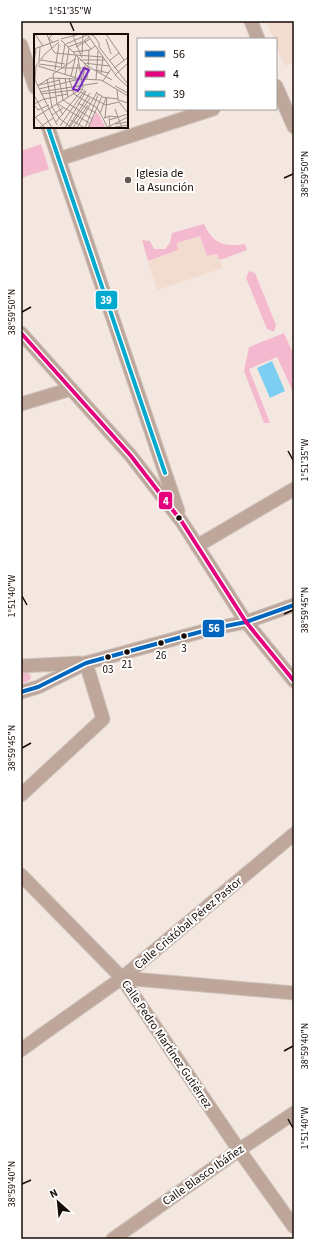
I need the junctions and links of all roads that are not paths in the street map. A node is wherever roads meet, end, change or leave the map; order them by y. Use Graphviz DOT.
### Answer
graph roads {
  1 [pos="251,21"];
  2 [pos="258,38"];
  3 [pos="21,45"];
  4 [pos="34,84"];
  5 [pos="277,89"];
  6 [pos="210,110"];
  7 [pos="294,127"];
  8 [pos="48,128"];
  9 [pos="59,159"];
  10 [pos="21,333"];
  11 [pos="71,389"];
  12 [pos="21,404"];
  13 [pos="294,489"];
  14 [pos="182,522"];
  15 [pos="197,546"];
  16 [pos="294,605"];
  17 [pos="246,622"];
  18 [pos="86,663"];
  19 [pos="21,666"];
  20 [pos="294,681"];
  21 [pos="21,692"];
  22 [pos="21,795"];
  23 [pos="293,840"];
  24 [pos="21,875"];
  25 [pos="122,978"];
  26 [pos="294,993"];
  27 [pos="21,1050"];
  28 [pos="294,1113"];
  29 [pos="239,1150"];
  30 [pos="294,1227"];
  31 [pos="113,1239"];
  1 -- 2 [label="street"];
  3 -- 4 [label="street"];
  5 -- 7 [label="street"];
  6 -- 9 [label="street"];
  8 -- 9 [label="street"];
  9 -- 14 [label="street"];
  10 -- 11 [label="street"];
  11 -- 12 [label="street"];
  11 -- 14 [label="street"];
  13 -- 15 [label="street"];
  14 -- 15 [label="street"];
  15 -- 17 [label="street"];
  16 -- 17 [label="street"];
  17 -- 18 [label="street"];
  17 -- 20 [label="street"];
  18 -- 19 [label="street"];
  18 -- 21 [label="street"];
  18 -- 22 [label="street"];
  23 -- 25 [label="street, Calle Cristóbal Pérez Pastor"];
  24 -- 25 [label="street, Calle Pedro Martínez Gutiérrez"];
  25 -- 26 [label="street"];
  25 -- 27 [label="street, Calle Cristóbal Pérez Pastor"];
  25 -- 29 [label="street, Calle Pedro Martínez Gutiérrez"];
  28 -- 29 [label="street, Calle Blasco Ibáñez"];
  29 -- 30 [label="street, Calle Pedro Martínez Gutiérrez"];
  29 -- 31 [label="street, Calle Blasco Ibáñez"];
}
